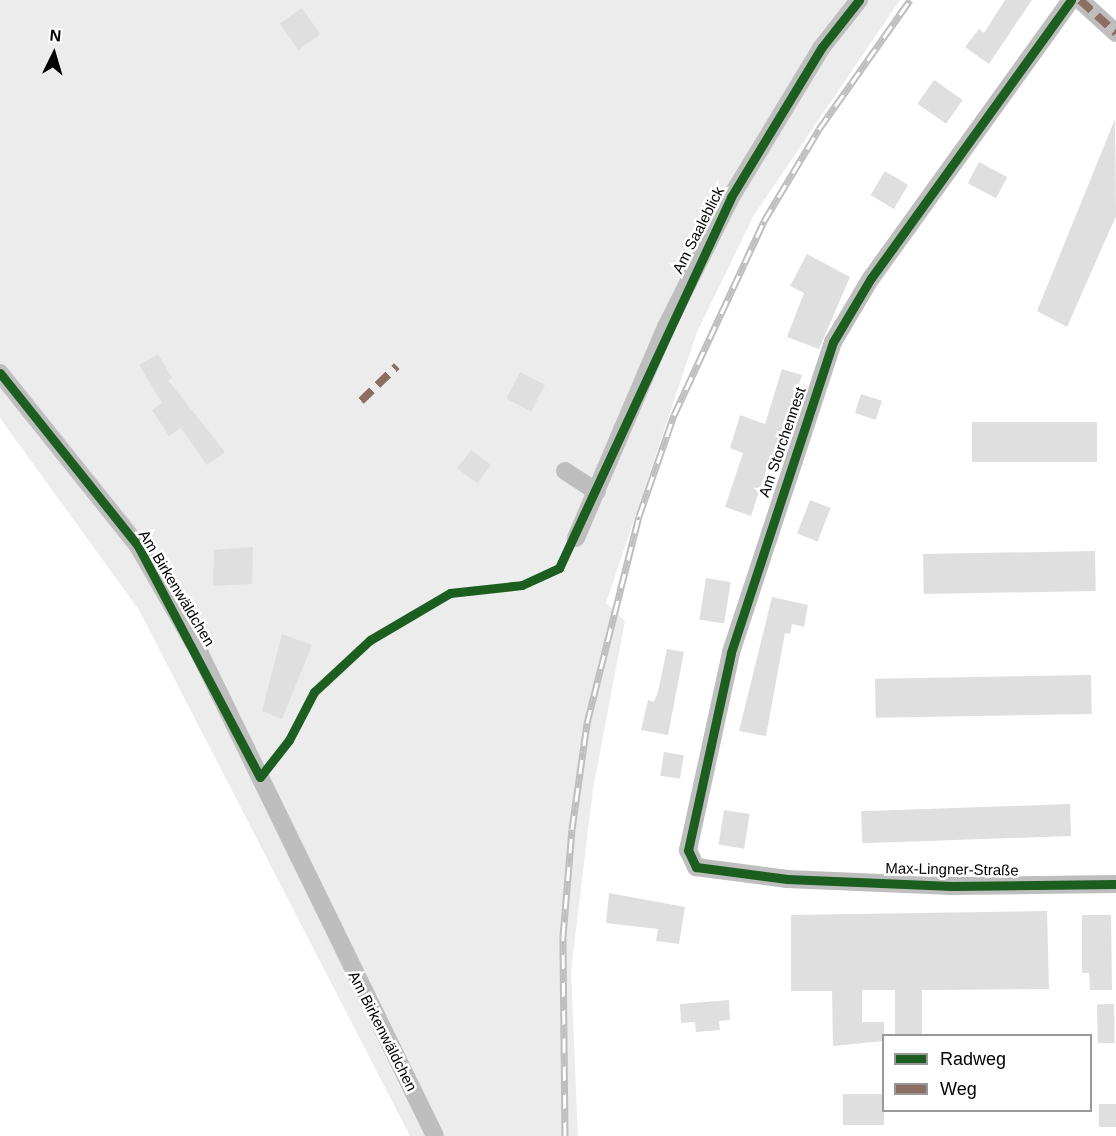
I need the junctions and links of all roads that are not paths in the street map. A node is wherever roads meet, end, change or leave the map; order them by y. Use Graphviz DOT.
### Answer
graph roads {
  1 [pos="859,0"];
  2 [pos="1071,0"];
  3 [pos="1080,0"];
  4 [pos="1116,33"];
  5 [pos="0,374"];
  6 [pos="565,471"];
  7 [pos="597,492"];
  8 [pos="576,538"];
  9 [pos="787,879"];
  10 [pos="1116,884"];
  11 [pos="435,1136"];
  1 -- 7 [label="street, Am Saaleblick"];
  2 -- 9 [label="street, Am Storchennest"];
  3 -- 4 [label="street"];
  5 -- 11 [label="street, Am Birkenwäldchen"];
  6 -- 7 [label="street"];
  7 -- 8 [label="street, Am Saaleblick"];
  9 -- 10 [label="street, Max-Lingner-Straße"];
}
